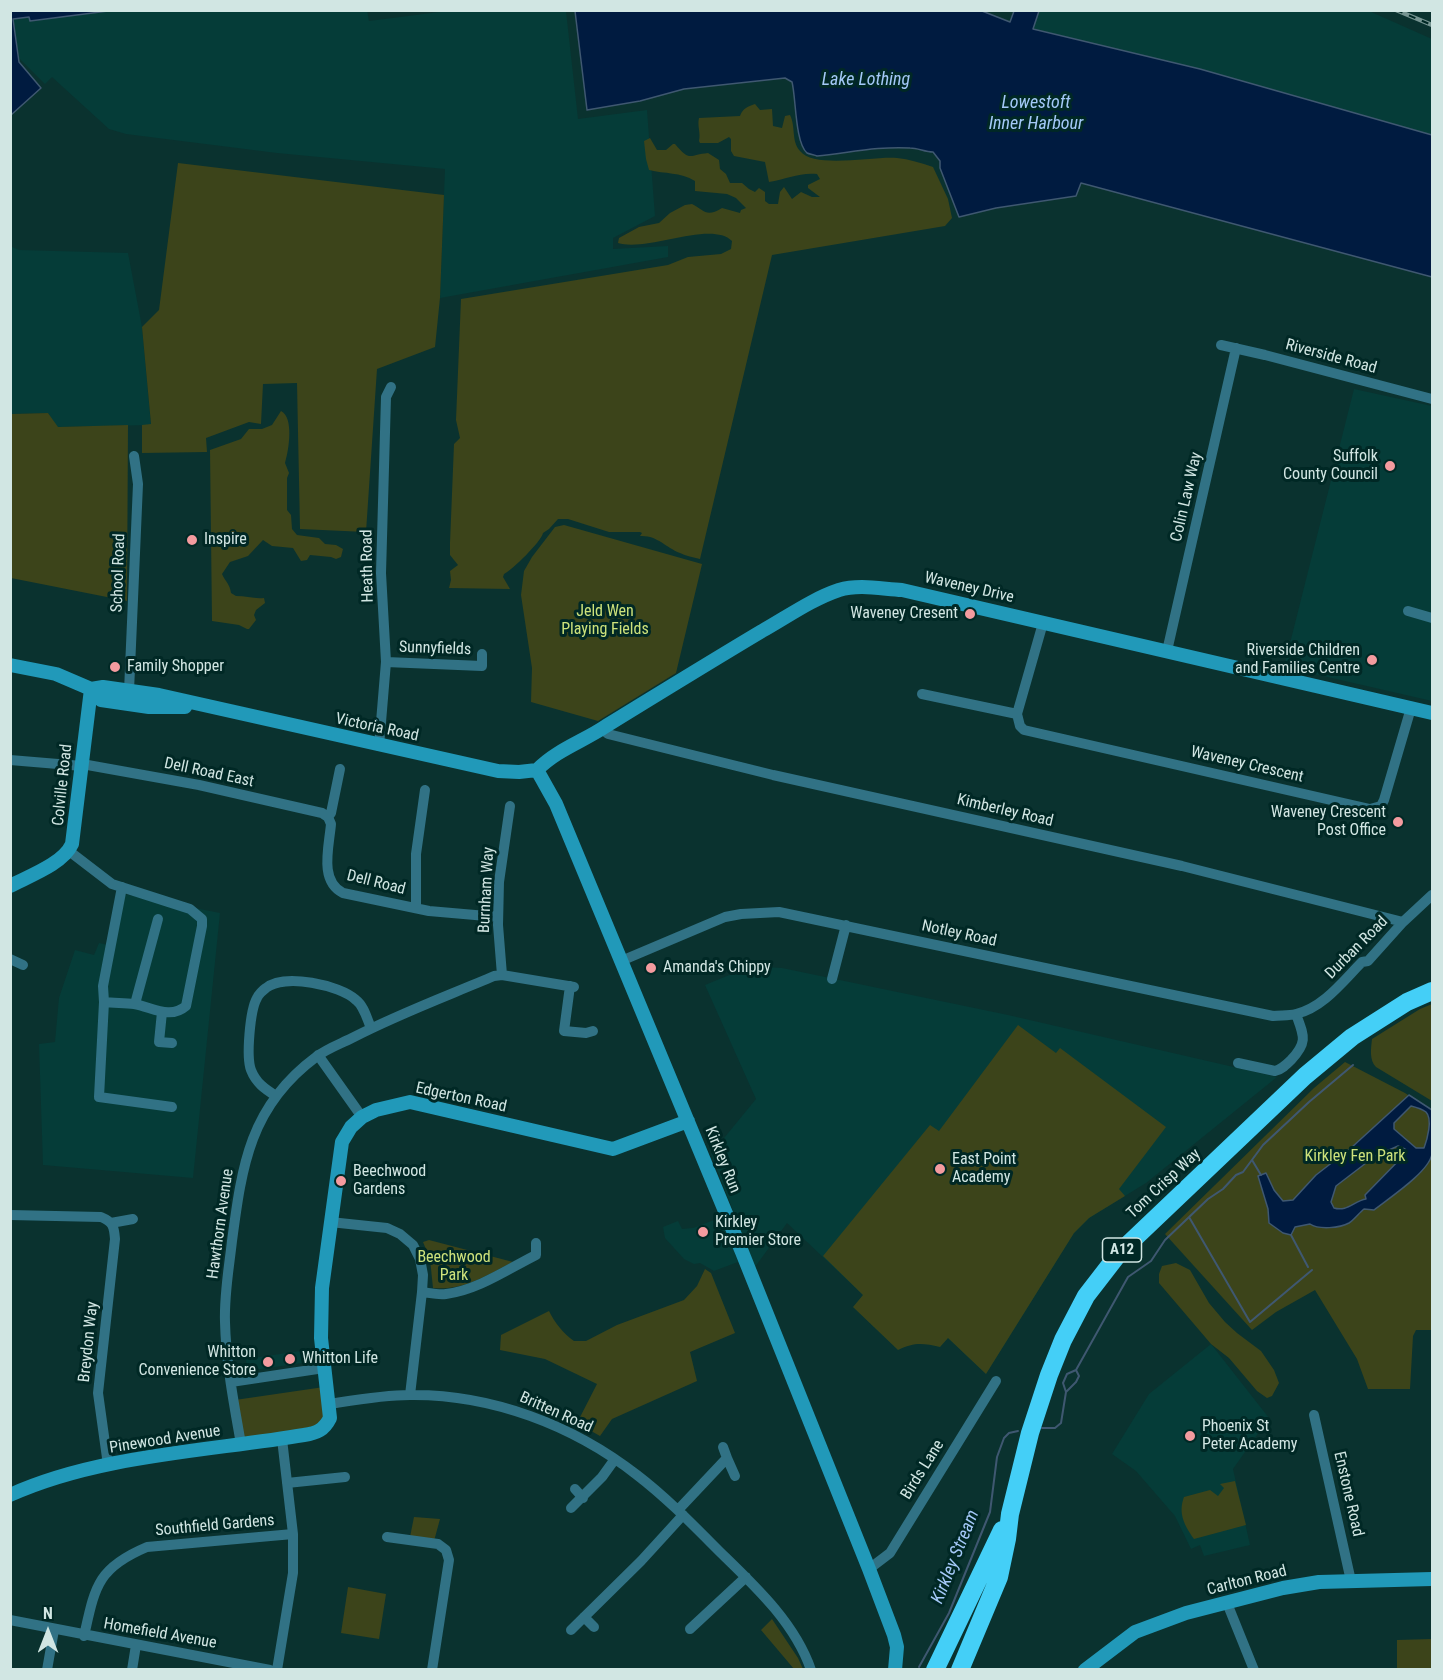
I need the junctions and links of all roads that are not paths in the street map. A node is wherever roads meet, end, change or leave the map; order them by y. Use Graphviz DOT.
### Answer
graph roads {
  1 [pos="1221,345"];
  2 [pos="1236,348"];
  3 [pos="391,387"];
  4 [pos="1432,399"];
  5 [pos="134,456"];
  6 [pos="1408,612"];
  7 [pos="1432,618"];
  8 [pos="1043,623"];
  9 [pos="1167,651"];
  10 [pos="386,662"];
  11 [pos="486,662"];
  12 [pos="10,665"];
  13 [pos="91,689"];
  14 [pos="129,691"];
  15 [pos="922,694"];
  16 [pos="212,708"];
  17 [pos="1411,708"];
  18 [pos="1017,714"];
  19 [pos="1432,714"];
  20 [pos="602,729"];
  21 [pos="379,746"];
  22 [pos="10,760"];
  23 [pos="82,765"];
  24 [pos="340,769"];
  25 [pos="537,770"];
  26 [pos="425,790"];
  27 [pos="510,806"];
  28 [pos="328,817"];
  29 [pos="69,850"];
  30 [pos="10,886"];
  31 [pos="122,887"];
  32 [pos="1432,895"];
  33 [pos="416,908"];
  34 [pos="498,917"];
  35 [pos="158,919"];
  36 [pos="1403,922"];
  37 [pos="846,925"];
  38 [pos="10,959"];
  39 [pos="621,961"];
  40 [pos="22,965"];
  41 [pos="502,975"];
  42 [pos="832,979"];
  43 [pos="1432,991"];
  44 [pos="104,1002"];
  45 [pos="135,1004"];
  46 [pos="162,1012"];
  47 [pos="1296,1014"];
  48 [pos="371,1028"];
  49 [pos="593,1031"];
  50 [pos="172,1043"];
  51 [pos="318,1055"];
  52 [pos="1238,1063"];
  53 [pos="276,1096"];
  54 [pos="172,1107"];
  55 [pos="362,1117"];
  56 [pos="688,1121"];
  57 [pos="10,1215"];
  58 [pos="133,1219"];
  59 [pos="330,1222"];
  60 [pos="111,1223"];
  61 [pos="536,1243"];
  62 [pos="422,1292"];
  63 [pos="324,1368"];
  64 [pos="996,1381"];
  65 [pos="231,1382"];
  66 [pos="410,1395"];
  67 [pos="329,1404"];
  68 [pos="1314,1415"];
  69 [pos="282,1439"];
  70 [pos="241,1444"];
  71 [pos="723,1447"];
  72 [pos="727,1458"];
  73 [pos="615,1459"];
  74 [pos="108,1465"];
  75 [pos="735,1476"];
  76 [pos="345,1477"];
  77 [pos="287,1484"];
  78 [pos="575,1489"];
  79 [pos="10,1495"];
  80 [pos="583,1498"];
  81 [pos="571,1508"];
  82 [pos="681,1513"];
  83 [pos="1010,1514"];
  84 [pos="293,1534"];
  85 [pos="387,1537"];
  86 [pos="869,1569"];
  87 [pos="746,1577"];
  88 [pos="1432,1579"];
  89 [pos="1351,1581"];
  90 [pos="1227,1603"];
  91 [pos="988,1604"];
  92 [pos="584,1617"];
  93 [pos="10,1620"];
  94 [pos="594,1627"];
  95 [pos="690,1629"];
  96 [pos="54,1630"];
  97 [pos="571,1630"];
  98 [pos="84,1636"];
  99 [pos="136,1645"];
  100 [pos="228,1666"];
  101 [pos="47,1670"];
  102 [pos="132,1670"];
  103 [pos="270,1670"];
  104 [pos="277,1670"];
  105 [pos="432,1670"];
  106 [pos="811,1670"];
  107 [pos="895,1670"];
  108 [pos="935,1670"];
  109 [pos="951,1670"];
  110 [pos="960,1670"];
  111 [pos="1085,1670"];
  112 [pos="1254,1670"];
  1 -- 2 [label="street, Riverside Road"];
  2 -- 4 [label="street, Riverside Road"];
  2 -- 9 [label="street, Colin Law Way"];
  3 -- 10 [label="street, Heath Road"];
  5 -- 14 [label="street, School Road"];
  6 -- 7 [label="street"];
  8 -- 9 [label="street, Waveney Drive"];
  8 -- 18 [label="street"];
  8 -- 20 [label="street, Waveney Drive"];
  9 -- 17 [label="street, Waveney Drive"];
  10 -- 11 [label="street, Sunnyfields"];
  10 -- 21 [label="street, Heath Road"];
  12 -- 13 [label="street, Victoria Road"];
  13 -- 14 [label="street, Victoria Road"];
  13 -- 16 [label="street, Victoria Road"];
  13 -- 23 [label="street, Colville Road"];
  14 -- 16 [label="street, Victoria Road"];
  15 -- 18 [label="street"];
  16 -- 21 [label="street, Victoria Road"];
  17 -- 18 [label="street, Waveney Crescent"];
  17 -- 19 [label="street, Waveney Drive"];
  20 -- 25 [label="street, Waveney Drive"];
  20 -- 36 [label="street, Kimberley Road"];
  21 -- 25 [label="street, Victoria Road"];
  22 -- 23 [label="street"];
  23 -- 28 [label="street, Dell Road East"];
  23 -- 29 [label="street, Colville Road"];
  24 -- 28 [label="street, Dell Road"];
  25 -- 39 [label="street, Kirkley Run"];
  26 -- 33 [label="street"];
  27 -- 34 [label="street, Burnham Way"];
  28 -- 33 [label="street, Dell Road"];
  29 -- 30 [label="street, Colville Road"];
  29 -- 31 [label="street"];
  31 -- 44 [label="street"];
  31 -- 46 [label="street"];
  32 -- 36 [label="street, Durban Road"];
  33 -- 34 [label="street, Dell Road"];
  34 -- 41 [label="street, Burnham Way"];
  35 -- 45 [label="street"];
  36 -- 47 [label="street, Durban Road"];
  37 -- 39 [label="street, Notley Road"];
  37 -- 42 [label="street"];
  37 -- 47 [label="street, Notley Road"];
  38 -- 40 [label="street"];
  39 -- 56 [label="street, Kirkley Run"];
  41 -- 48 [label="street, Hawthorn Avenue"];
  41 -- 49 [label="street, Hawthorn Avenue"];
  43 -- 83 [label="highway, Tom Crisp Way / A12"];
  44 -- 45 [label="street"];
  44 -- 54 [label="street"];
  45 -- 46 [label="street"];
  46 -- 50 [label="street"];
  47 -- 52 [label="street"];
  48 -- 51 [label="street, Hawthorn Avenue"];
  48 -- 53 [label="street"];
  51 -- 53 [label="street, Hawthorn Avenue"];
  51 -- 55 [label="street"];
  53 -- 65 [label="street, Hawthorn Avenue"];
  55 -- 56 [label="street, Edgerton Road"];
  55 -- 59 [label="street"];
  56 -- 86 [label="street, Kirkley Run"];
  57 -- 60 [label="street"];
  58 -- 60 [label="street"];
  59 -- 62 [label="street"];
  59 -- 63 [label="street"];
  60 -- 74 [label="street, Breydon Way"];
  61 -- 62 [label="street"];
  62 -- 66 [label="street"];
  63 -- 65 [label="street"];
  63 -- 67 [label="street"];
  64 -- 86 [label="street, Birds Lane"];
  65 -- 70 [label="street, Hawthorn Avenue"];
  66 -- 67 [label="street, Britten Road"];
  66 -- 73 [label="street, Britten Road"];
  67 -- 69 [label="street, Pinewood Avenue"];
  68 -- 89 [label="street, Enstone Road"];
  69 -- 70 [label="street, Pinewood Avenue"];
  69 -- 77 [label="street"];
  70 -- 74 [label="street, Pinewood Avenue"];
  71 -- 72 [label="street"];
  72 -- 75 [label="street"];
  72 -- 82 [label="street"];
  73 -- 80 [label="street"];
  73 -- 82 [label="street, Britten Road"];
  74 -- 79 [label="street, Pinewood Avenue"];
  76 -- 77 [label="street"];
  77 -- 84 [label="street"];
  78 -- 80 [label="street"];
  80 -- 81 [label="street"];
  82 -- 87 [label="street, Britten Road"];
  82 -- 92 [label="street"];
  83 -- 91 [label="highway, Tom Crisp Way / A12"];
  83 -- 108 [label="highway, Tom Crisp Way / A12"];
  84 -- 98 [label="street, Southfield Gardens"];
  84 -- 104 [label="street"];
  85 -- 105 [label="street"];
  86 -- 107 [label="street, Kirkley Run"];
  87 -- 95 [label="street"];
  87 -- 106 [label="street, Britten Road"];
  88 -- 89 [label="street, Carlton Road"];
  89 -- 90 [label="street, Carlton Road"];
  90 -- 111 [label="street, Carlton Road"];
  90 -- 112 [label="street"];
  91 -- 109 [label="highway"];
  91 -- 110 [label="highway, Tom Crisp Way / A12"];
  92 -- 94 [label="street"];
  92 -- 97 [label="street"];
  93 -- 96 [label="street, Homefield Avenue"];
  96 -- 98 [label="street, Homefield Avenue"];
  96 -- 101 [label="street"];
  98 -- 99 [label="street, Homefield Avenue"];
  99 -- 100 [label="street, Homefield Avenue"];
  99 -- 102 [label="street"];
  100 -- 103 [label="street, Homefield Avenue"];
}
